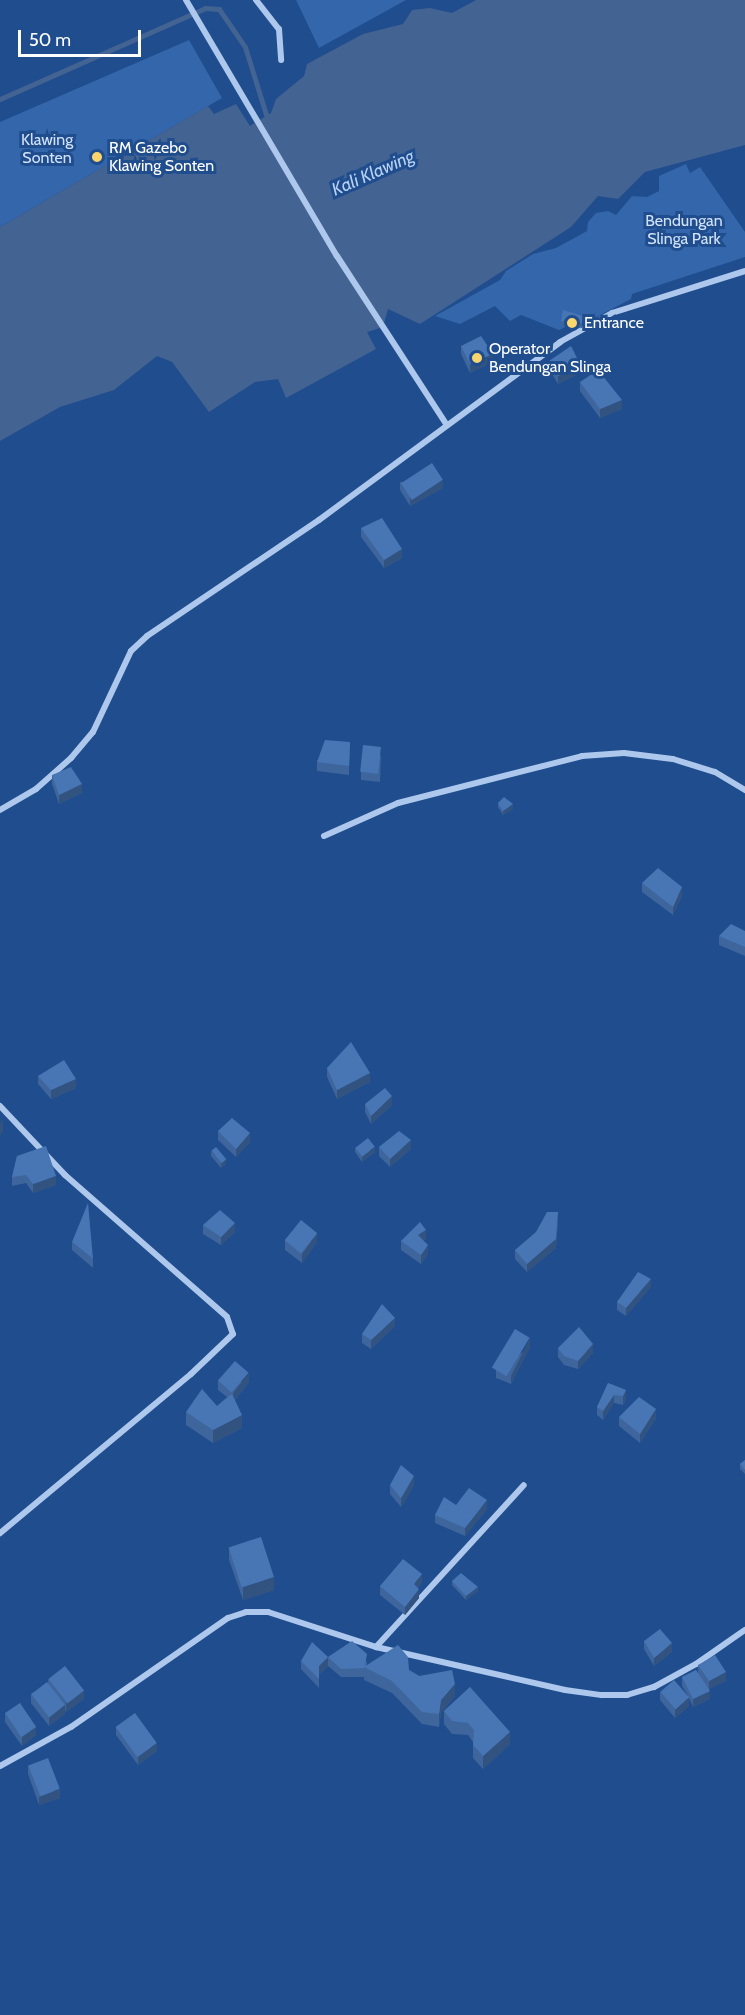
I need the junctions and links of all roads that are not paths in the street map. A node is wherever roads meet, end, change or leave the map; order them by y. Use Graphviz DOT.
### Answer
graph roads {
  1 [pos="186,0"];
  2 [pos="256,0"];
  3 [pos="281,60"];
  4 [pos="745,271"];
  5 [pos="446,424"];
  6 [pos="745,790"];
  7 [pos="0,810"];
  8 [pos="324,836"];
  9 [pos="0,1106"];
  10 [pos="524,1485"];
  11 [pos="0,1533"];
  12 [pos="745,1630"];
  13 [pos="376,1647"];
  14 [pos="0,1766"];
  1 -- 5 [label="street"];
  2 -- 3 [label="street"];
  4 -- 5 [label="street"];
  5 -- 7 [label="street"];
  6 -- 8 [label="street"];
  9 -- 11 [label="street"];
  10 -- 13 [label="street"];
  12 -- 13 [label="street"];
  13 -- 14 [label="street"];
}
